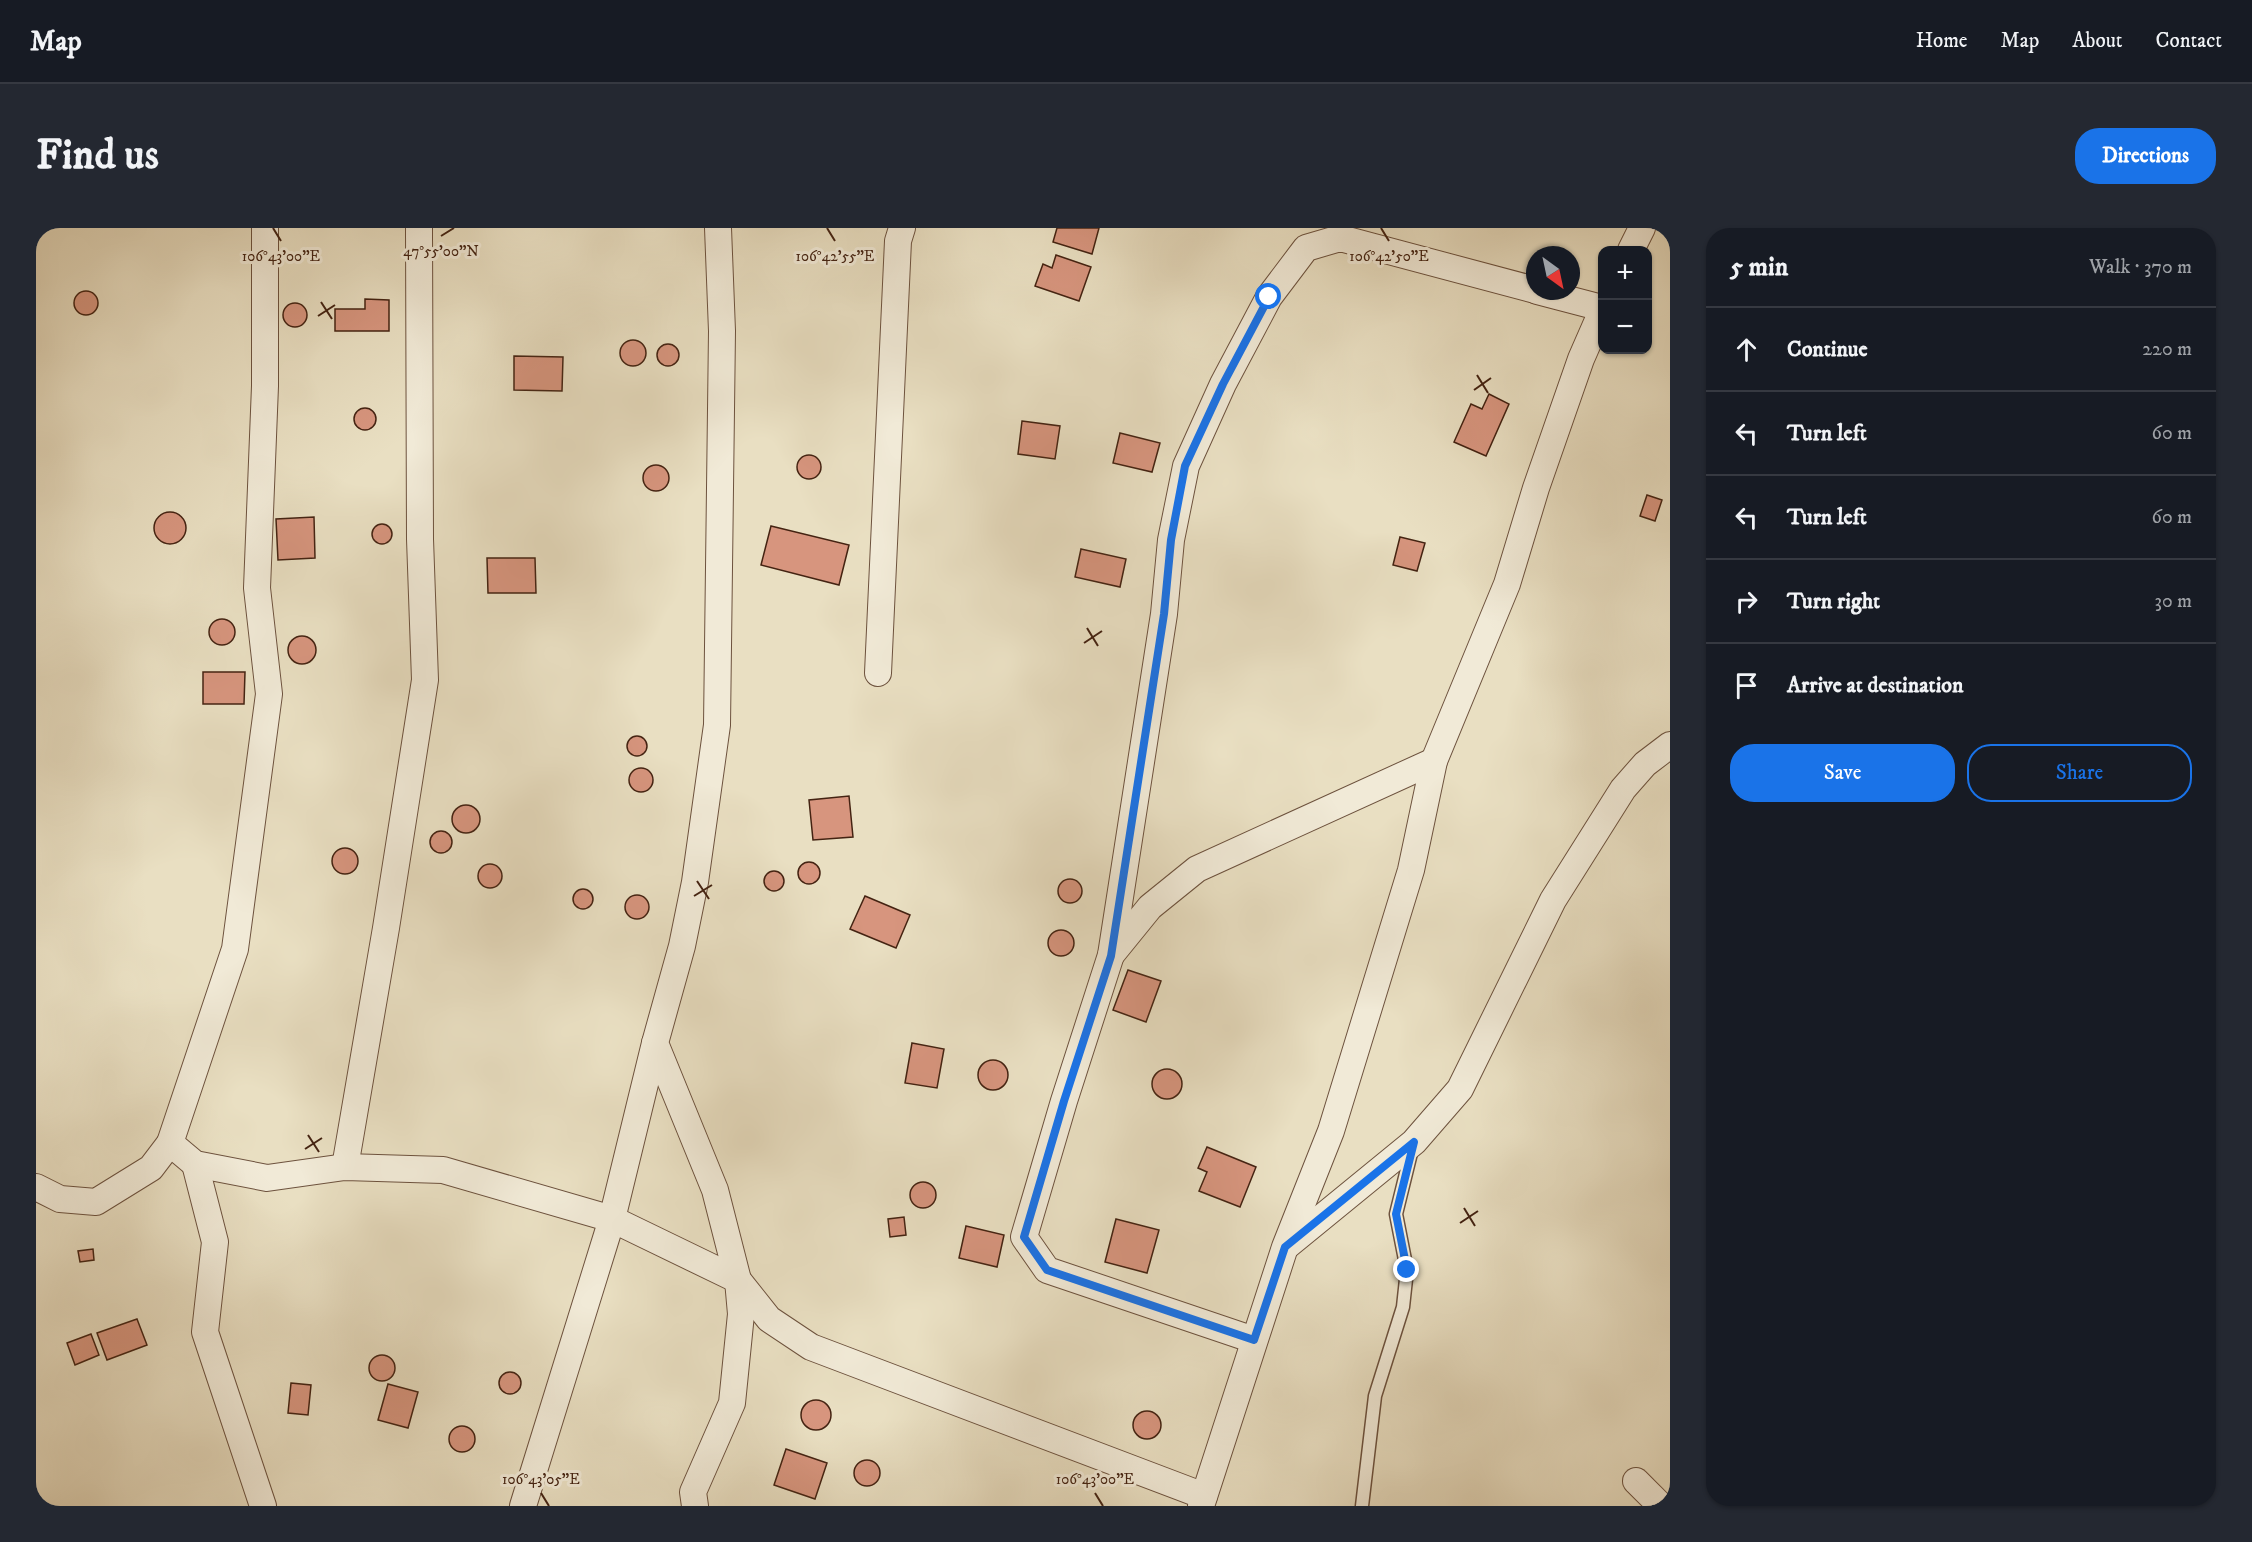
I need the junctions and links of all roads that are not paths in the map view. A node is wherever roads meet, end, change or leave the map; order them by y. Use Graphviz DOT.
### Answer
graph roads {
  1 [pos="264,228"];
  2 [pos="419,228"];
  3 [pos="718,228"];
  4 [pos="902,228"];
  5 [pos="1642,228"];
  6 [pos="1379,239"];
  7 [pos="1633,246"];
  8 [pos="1526,288"];
  9 [pos="1567,300"];
  10 [pos="1598,309"];
  11 [pos="1598,319"];
  12 [pos="878,673"];
  13 [pos="1670,744"];
  14 [pos="1434,760"];
  15 [pos="1111,956"];
  16 [pos="655,1043"];
  17 [pos="1414,1142"];
  18 [pos="170,1143"];
  19 [pos="195,1164"];
  20 [pos="345,1167"];
  21 [pos="36,1187"];
  22 [pos="612,1219"];
  23 [pos="1285,1247"];
  24 [pos="738,1280"];
  25 [pos="1254,1340"];
  26 [pos="1636,1480"];
  27 [pos="1202,1501"];
  28 [pos="264,1506"];
  29 [pos="523,1506"];
  30 [pos="695,1506"];
  31 [pos="1362,1506"];
  32 [pos="1662,1506"];
  1 -- 18 [label="street"];
  2 -- 20 [label="street"];
  3 -- 16 [label="street"];
  4 -- 12 [label="street"];
  5 -- 7 [label="street"];
  6 -- 8 [label="street"];
  6 -- 15 [label="street"];
  9 -- 10 [label="street"];
  11 -- 14 [label="street"];
  13 -- 17 [label="street"];
  14 -- 15 [label="street"];
  14 -- 23 [label="street"];
  15 -- 25 [label="street"];
  16 -- 22 [label="street"];
  16 -- 24 [label="street"];
  17 -- 23 [label="street"];
  17 -- 31 [label="lane"];
  18 -- 19 [label="street"];
  18 -- 21 [label="street"];
  19 -- 20 [label="street"];
  19 -- 28 [label="street"];
  20 -- 22 [label="street"];
  22 -- 24 [label="street"];
  22 -- 29 [label="street"];
  23 -- 25 [label="street"];
  24 -- 27 [label="street"];
  24 -- 30 [label="street"];
  25 -- 27 [label="street"];
  26 -- 32 [label="street"];
}
